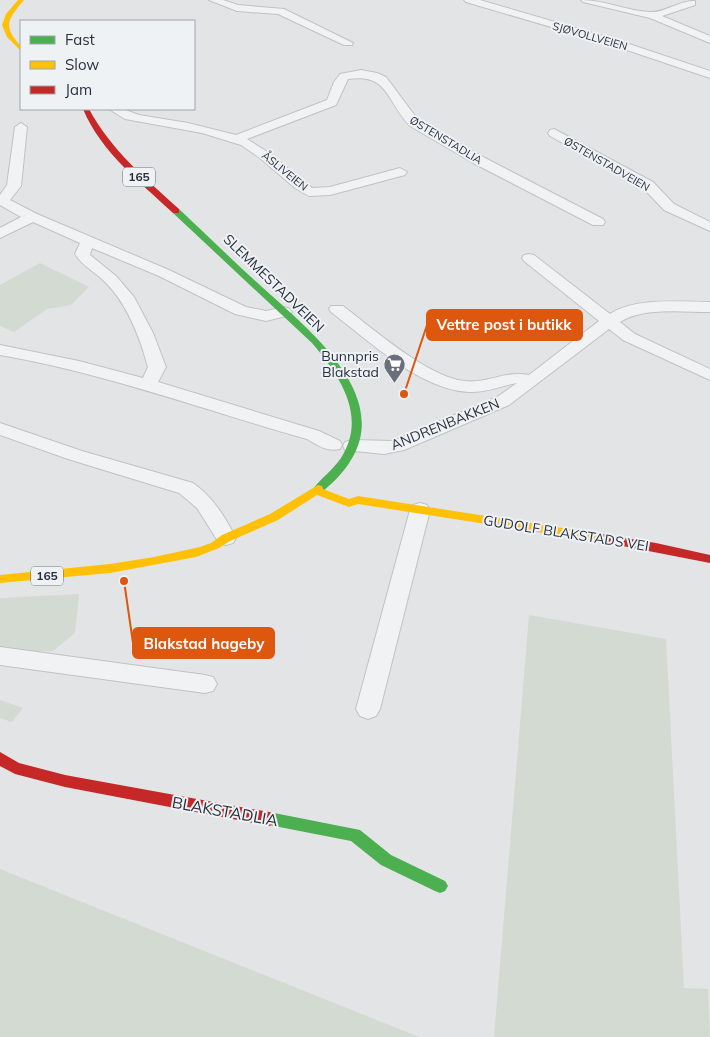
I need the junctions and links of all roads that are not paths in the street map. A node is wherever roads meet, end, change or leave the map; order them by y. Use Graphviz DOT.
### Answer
graph roads {
  1 [pos="21,0"];
  2 [pos="214,0"];
  3 [pos="469,0"];
  4 [pos="586,0"];
  5 [pos="692,3"];
  6 [pos="657,4"];
  7 [pos="671,9"];
  8 [pos="653,16"];
  9 [pos="685,16"];
  10 [pos="1,17"];
  11 [pos="704,31"];
  12 [pos="348,43"];
  13 [pos="20,48"];
  14 [pos="710,76"];
  15 [pos="86,110"];
  16 [pos="117,110"];
  17 [pos="21,127"];
  18 [pos="554,133"];
  19 [pos="236,139"];
  20 [pos="400,172"];
  21 [pos="1,201"];
  22 [pos="32,217"];
  23 [pos="598,222"];
  24 [pos="710,227"];
  25 [pos="0,234"];
  26 [pos="91,241"];
  27 [pos="529,258"];
  28 [pos="710,307"];
  29 [pos="337,309"];
  30 [pos="284,312"];
  31 [pos="608,323"];
  32 [pos="0,350"];
  33 [pos="710,375"];
  34 [pos="532,381"];
  35 [pos="148,385"];
  36 [pos="0,429"];
  37 [pos="333,445"];
  38 [pos="352,446"];
  39 [pos="328,482"];
  40 [pos="317,491"];
  41 [pos="358,500"];
  42 [pos="420,510"];
  43 [pos="226,538"];
  44 [pos="710,559"];
  45 [pos="0,579"];
  46 [pos="0,656"];
  47 [pos="205,684"];
  48 [pos="368,709"];
  49 [pos="0,758"];
  50 [pos="440,886"];
  1 -- 10 [label="main road"];
  2 -- 12 [label="street"];
  3 -- 14 [label="street, SJØVOLLVEIEN"];
  4 -- 8 [label="street"];
  5 -- 7 [label="street"];
  6 -- 7 [label="street"];
  7 -- 8 [label="street"];
  7 -- 9 [label="street"];
  8 -- 11 [label="street"];
  10 -- 13 [label="main road"];
  15 -- 30 [label="main road, SLEMMESTADVEIEN / 165"];
  16 -- 19 [label="street, ÅSLIVEIEN"];
  17 -- 21 [label="street"];
  18 -- 24 [label="street, ØSTENSTADVEIEN"];
  19 -- 20 [label="street, ÅSLIVEIEN"];
  19 -- 23 [label="street, ØSTENSTADLIA"];
  21 -- 22 [label="street"];
  22 -- 25 [label="street"];
  22 -- 26 [label="street"];
  26 -- 30 [label="street"];
  26 -- 35 [label="street"];
  27 -- 31 [label="street"];
  28 -- 31 [label="street, ANDRENBAKKEN"];
  29 -- 34 [label="street, ANDRENBAKKEN"];
  30 -- 38 [label="main road, SLEMMESTADVEIEN / 165"];
  31 -- 33 [label="street"];
  31 -- 34 [label="street, ANDRENBAKKEN"];
  32 -- 35 [label="street"];
  34 -- 38 [label="street, ANDRENBAKKEN"];
  35 -- 37 [label="street"];
  36 -- 43 [label="street"];
  38 -- 39 [label="main road, SLEMMESTADVEIEN / 165"];
  39 -- 40 [label="main road, SLEMMESTADVEIEN / 165"];
  39 -- 41 [label="main road, GUDOLF BLAKSTADS VEI"];
  40 -- 41 [label="main road, GUDOLF BLAKSTADS VEI"];
  40 -- 43 [label="main road, SLEMMESTADVEIEN / 165"];
  41 -- 42 [label="main road, GUDOLF BLAKSTADS VEI"];
  42 -- 44 [label="main road, GUDOLF BLAKSTADS VEI"];
  42 -- 48 [label="street"];
  43 -- 45 [label="main road, SLEMMESTADVEIEN / 165"];
  46 -- 47 [label="street"];
  49 -- 50 [label="main road, BLAKSTADLIA"];
}
